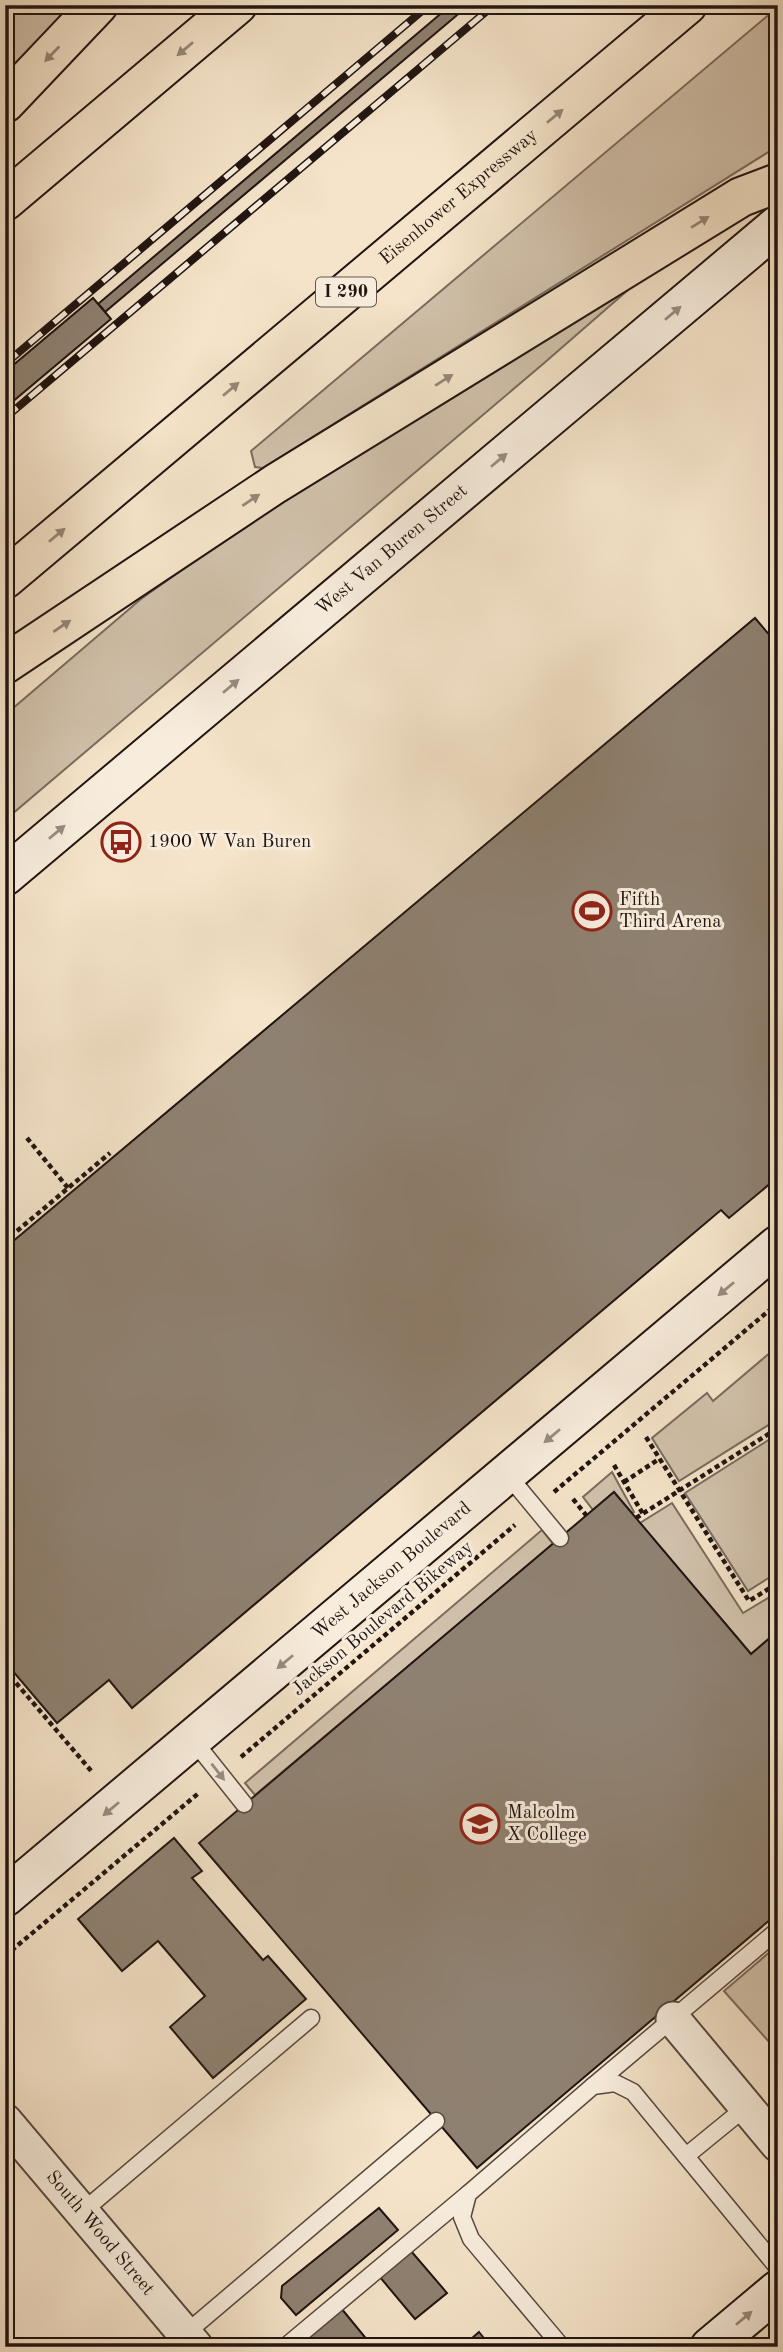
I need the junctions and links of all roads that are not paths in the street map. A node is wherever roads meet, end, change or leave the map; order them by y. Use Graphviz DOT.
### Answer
graph roads {
  1 [pos="98,5"];
  2 [pos="237,5"];
  3 [pos="687,5"];
  4 [pos="5,103"];
  5 [pos="778,183"];
  6 [pos="5,201"];
  7 [pos="778,225"];
  8 [pos="5,579"];
  9 [pos="5,664"];
  10 [pos="5,876"];
  11 [pos="778,1245"];
  12 [pos="508,1474"];
  13 [pos="560,1538"];
  14 [pos="193,1740"];
  15 [pos="244,1804"];
  16 [pos="5,1898"];
  17 [pos="778,1930"];
  18 [pos="311,2018"];
  19 [pos="673,2018"];
  20 [pos="593,2086"];
  21 [pos="746,2107"];
  22 [pos="5,2121"];
  23 [pos="436,2121"];
  24 [pos="778,2145"];
  25 [pos="686,2156"];
  26 [pos="468,2194"];
  27 [pos="82,2212"];
  28 [pos="778,2267"];
  29 [pos="778,2290"];
  30 [pos="191,2340"];
  31 [pos="285,2347"];
  32 [pos="562,2347"];
  33 [pos="710,2347"];
  1 -- 4 [label="highway, one-way"];
  2 -- 6 [label="highway, one-way"];
  8 -- 3 [label="highway, Eisenhower Expressway / I 290, one-way"];
  9 -- 5 [label="highway, one-way"];
  10 -- 7 [label="street, West Van Buren Street, one-way"];
  11 -- 12 [label="street, West Jackson Boulevard, one-way"];
  12 -- 13 [label="lane"];
  12 -- 14 [label="street, West Jackson Boulevard, one-way"];
  14 -- 15 [label="lane, one-way"];
  14 -- 16 [label="street, West Jackson Boulevard, one-way"];
  17 -- 19 [label="lane"];
  18 -- 27 [label="lane"];
  19 -- 20 [label="lane"];
  19 -- 21 [label="street"];
  20 -- 25 [label="lane"];
  20 -- 26 [label="lane"];
  21 -- 24 [label="street"];
  21 -- 25 [label="lane"];
  22 -- 27 [label="street, South Wood Street"];
  23 -- 30 [label="lane"];
  25 -- 28 [label="lane"];
  26 -- 31 [label="lane"];
  26 -- 32 [label="lane"];
  27 -- 30 [label="street, South Wood Street"];
  33 -- 29 [label="street, one-way"];
}
